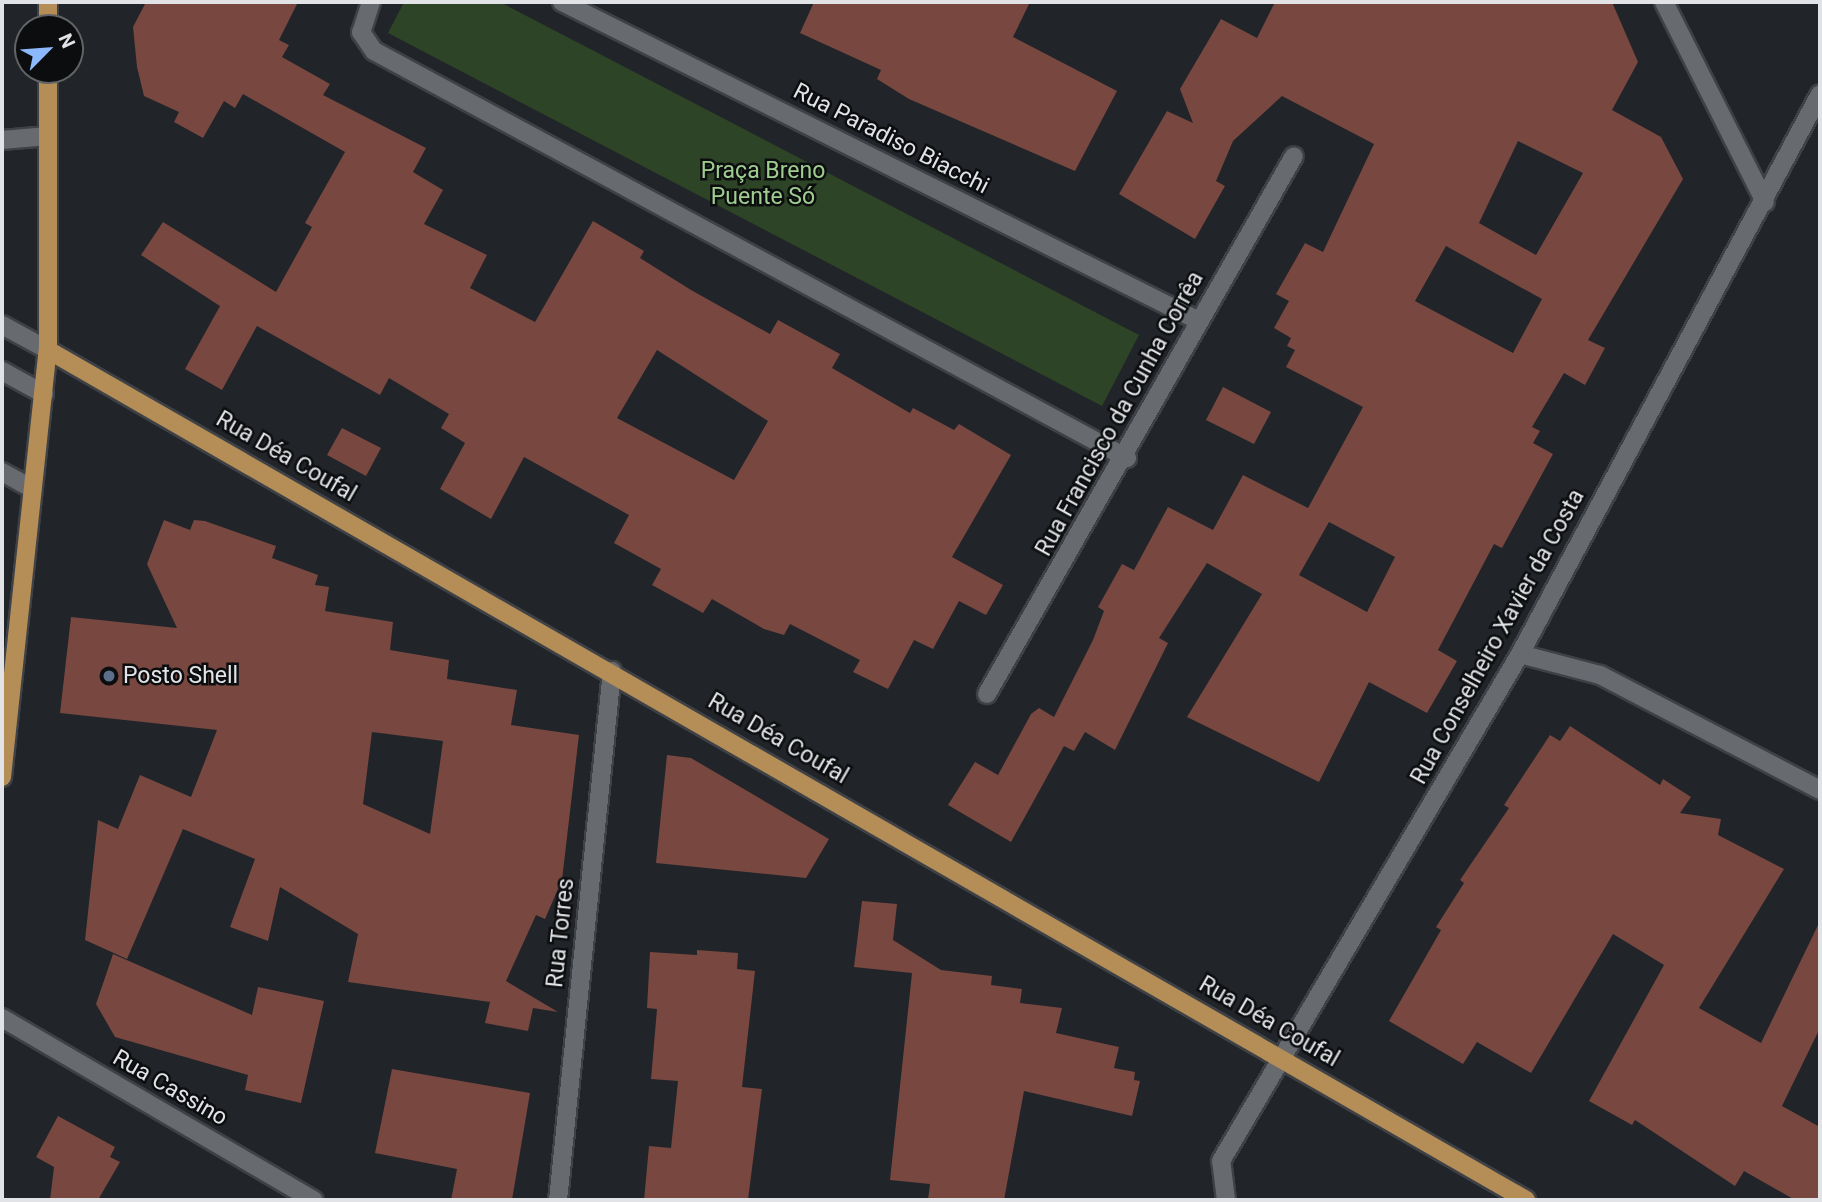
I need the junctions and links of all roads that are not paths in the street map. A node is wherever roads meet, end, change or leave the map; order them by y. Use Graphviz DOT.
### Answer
graph roads {
  1 [pos="371,2"];
  2 [pos="562,2"];
  3 [pos="1664,2"];
  4 [pos="48,84"];
  5 [pos="1820,94"];
  6 [pos="48,136"];
  7 [pos="2,140"];
  8 [pos="1294,156"];
  9 [pos="1765,202"];
  10 [pos="1199,321"];
  11 [pos="2,325"];
  12 [pos="48,350"];
  13 [pos="2,371"];
  14 [pos="44,394"];
  15 [pos="1126,458"];
  16 [pos="2,472"];
  17 [pos="33,489"];
  18 [pos="1520,654"];
  19 [pos="612,671"];
  20 [pos="987,694"];
  21 [pos="2,777"];
  22 [pos="1820,790"];
  23 [pos="2,1018"];
  24 [pos="1283,1059"];
  25 [pos="314,1200"];
  26 [pos="558,1200"];
  27 [pos="1226,1200"];
  28 [pos="1526,1200"];
  1 -- 15 [label="street"];
  2 -- 10 [label="street, Rua Paradiso Biacchi"];
  3 -- 9 [label="street"];
  4 -- 6 [label="main road"];
  5 -- 9 [label="street, Rua Conselheiro Xavier da Costa"];
  6 -- 7 [label="street"];
  6 -- 12 [label="main road"];
  8 -- 10 [label="street, Rua Francisco da Cunha Corrêa"];
  9 -- 18 [label="street, Rua Conselheiro Xavier da Costa"];
  10 -- 15 [label="street, Rua Francisco da Cunha Corrêa"];
  11 -- 12 [label="street, Rua Déa Coufal"];
  12 -- 14 [label="main road"];
  12 -- 19 [label="main road, Rua Déa Coufal"];
  13 -- 14 [label="street"];
  14 -- 17 [label="main road"];
  15 -- 20 [label="street, Rua Francisco da Cunha Corrêa"];
  16 -- 17 [label="street"];
  17 -- 21 [label="main road"];
  18 -- 22 [label="street"];
  18 -- 24 [label="street, Rua Conselheiro Xavier da Costa"];
  19 -- 24 [label="main road, Rua Déa Coufal"];
  19 -- 26 [label="street, Rua Torres"];
  23 -- 25 [label="street, Rua Cassino"];
  24 -- 27 [label="street, Rua Conselheiro Xavier da Costa"];
  24 -- 28 [label="main road, Rua Déa Coufal"];
}
